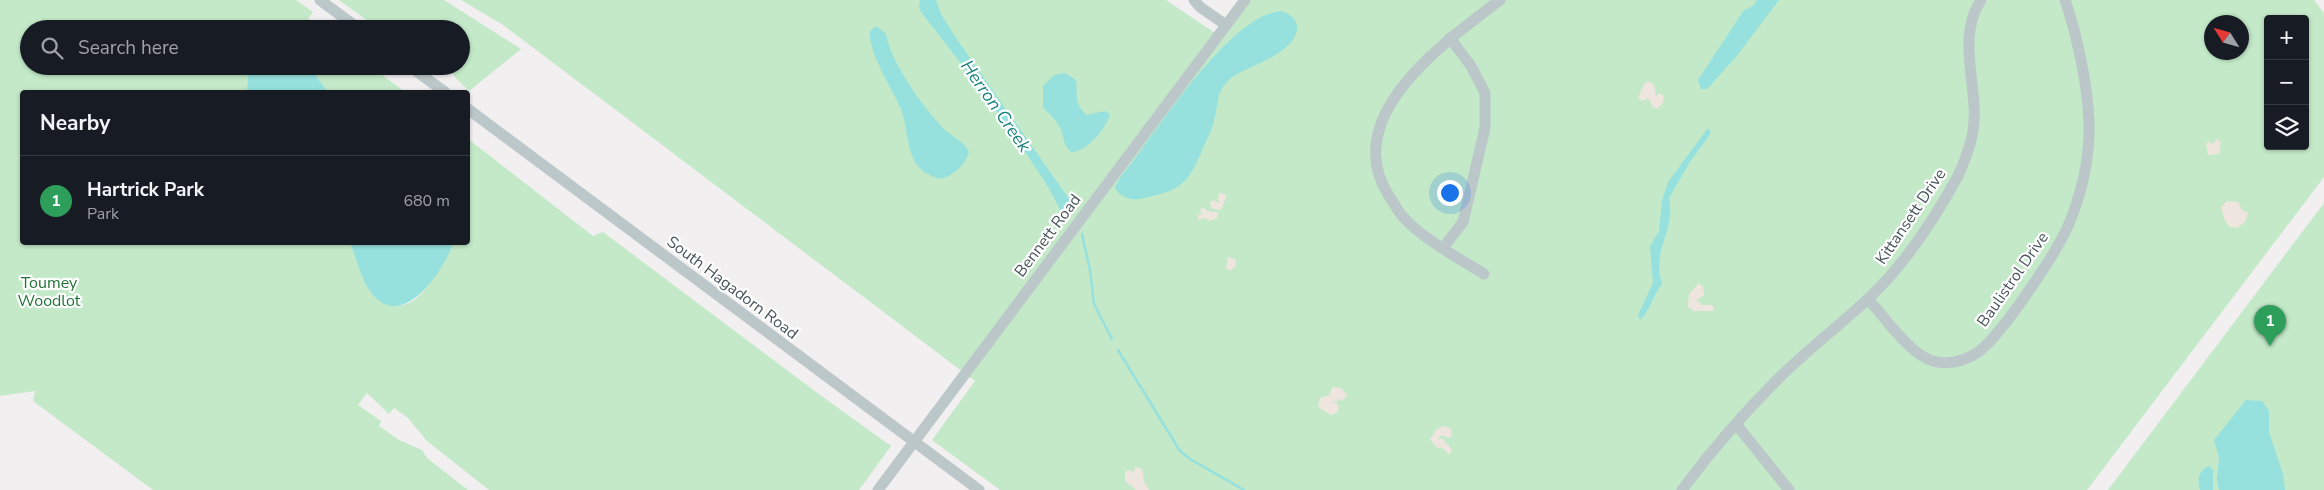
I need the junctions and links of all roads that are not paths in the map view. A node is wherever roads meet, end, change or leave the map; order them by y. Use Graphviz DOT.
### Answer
graph roads {
  1 [pos="320,0"];
  2 [pos="1194,0"];
  3 [pos="1245,0"];
  4 [pos="1500,0"];
  5 [pos="1981,0"];
  6 [pos="2065,0"];
  7 [pos="347,20"];
  8 [pos="1226,25"];
  9 [pos="1450,38"];
  10 [pos="422,75"];
  11 [pos="442,90"];
  12 [pos="470,110"];
  13 [pos="1443,248"];
  14 [pos="1484,274"];
  15 [pos="1868,299"];
  16 [pos="1736,424"];
  17 [pos="914,441"];
  18 [pos="878,490"];
  19 [pos="979,490"];
  20 [pos="1682,490"];
  21 [pos="1789,490"];
  1 -- 7 [label="street"];
  2 -- 8 [label="street"];
  3 -- 8 [label="street, Bennett Road"];
  4 -- 9 [label="street"];
  5 -- 15 [label="street, Kittansett Drive"];
  6 -- 15 [label="street, Baulistrol Drive"];
  8 -- 17 [label="street, Bennett Road"];
  9 -- 13 [label="street"];
  9 -- 13 [label="street"];
  10 -- 11 [label="street"];
  12 -- 17 [label="street, South Hagadorn Road"];
  13 -- 14 [label="street"];
  15 -- 16 [label="street, Kittansett Drive"];
  16 -- 20 [label="street, Kittansett Drive"];
  16 -- 21 [label="street"];
  17 -- 18 [label="street, Bennett Road"];
  17 -- 19 [label="street, South Hagadorn Road"];
}
